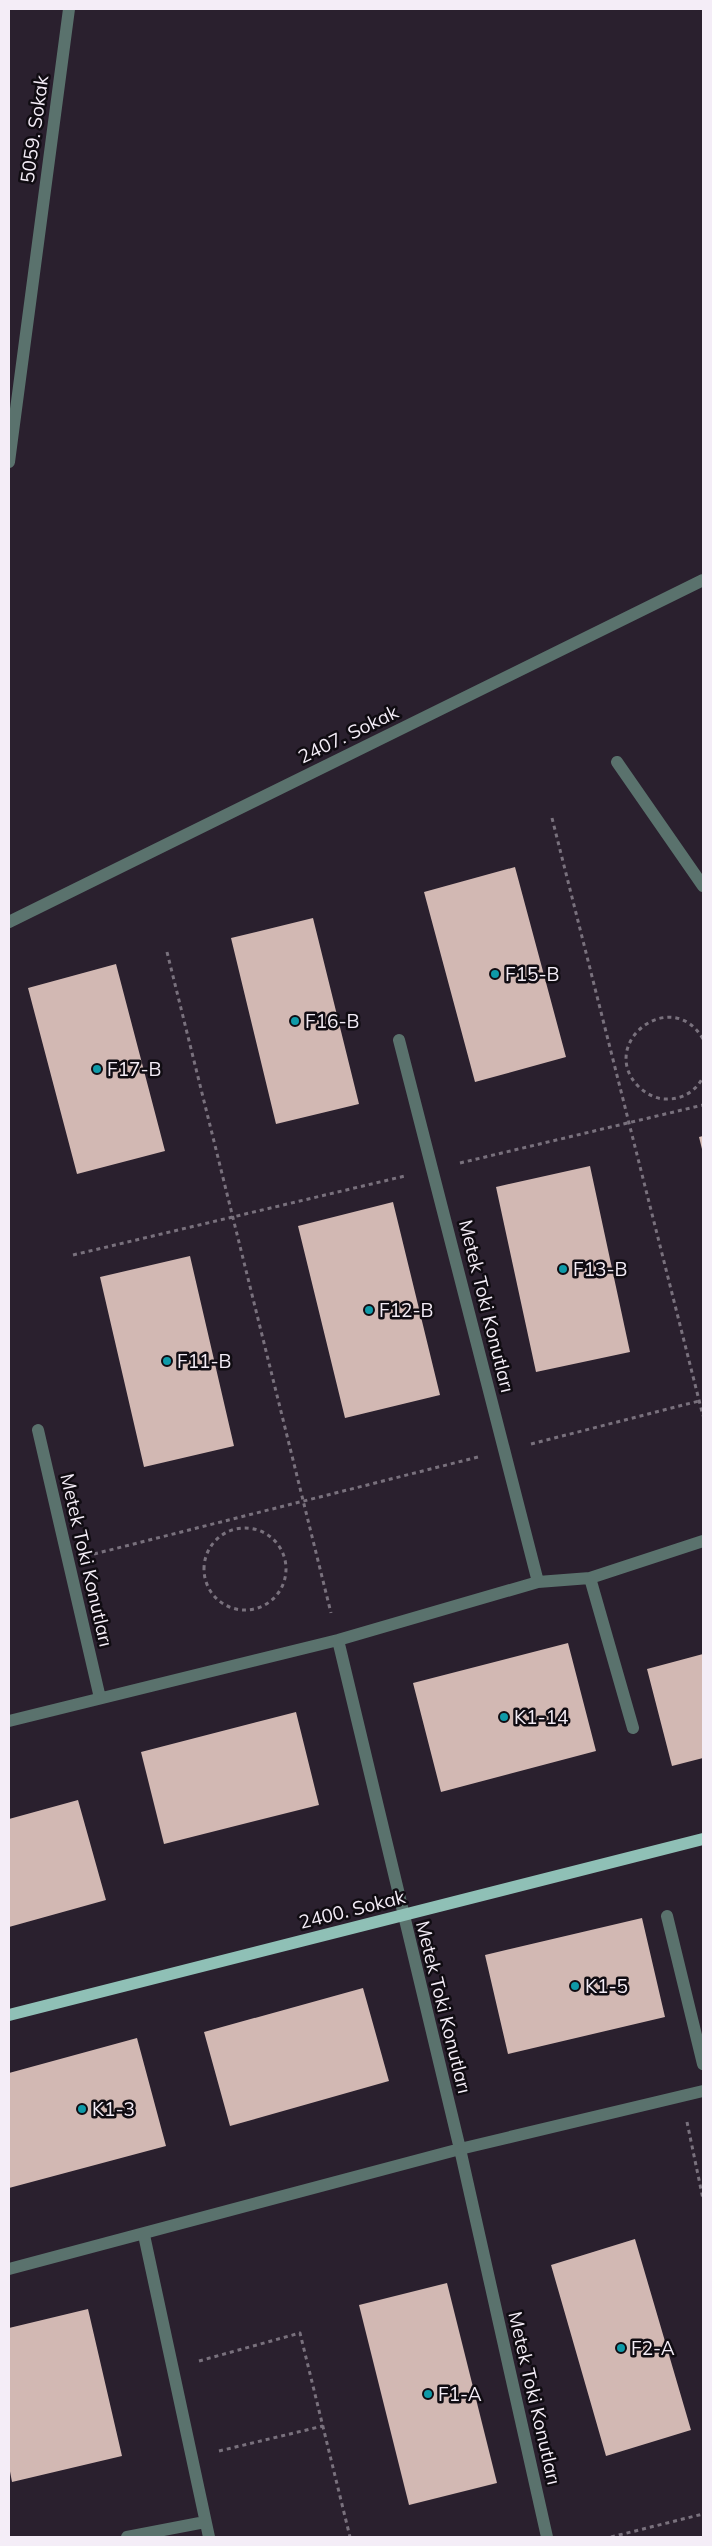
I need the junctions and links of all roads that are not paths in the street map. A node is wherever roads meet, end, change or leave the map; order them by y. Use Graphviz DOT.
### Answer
graph roads {
  1 [pos="69,9"];
  2 [pos="9,462"];
  3 [pos="703,580"];
  4 [pos="617,762"];
  5 [pos="703,886"];
  6 [pos="9,922"];
  7 [pos="399,1040"];
  8 [pos="38,1430"];
  9 [pos="703,1541"];
  10 [pos="590,1578"];
  11 [pos="538,1582"];
  12 [pos="338,1640"];
  13 [pos="100,1698"];
  14 [pos="9,1721"];
  15 [pos="633,1728"];
  16 [pos="703,1839"];
  17 [pos="402,1916"];
  18 [pos="667,1916"];
  19 [pos="9,2014"];
  20 [pos="703,2064"];
  21 [pos="703,2091"];
  22 [pos="460,2149"];
  23 [pos="144,2235"];
  24 [pos="9,2269"];
  25 [pos="205,2522"];
  26 [pos="127,2537"];
  27 [pos="209,2537"];
  28 [pos="547,2537"];
  1 -- 2 [label="street, 5059. Sokak"];
  3 -- 6 [label="street, 2407. Sokak"];
  4 -- 5 [label="street"];
  7 -- 11 [label="street, Metek Toki Konutları"];
  8 -- 13 [label="street, Metek Toki Konutları"];
  9 -- 10 [label="street"];
  10 -- 11 [label="street"];
  10 -- 15 [label="street"];
  11 -- 12 [label="street"];
  12 -- 13 [label="street"];
  12 -- 17 [label="street, Metek Toki Konutları"];
  13 -- 14 [label="street"];
  16 -- 17 [label="main road, 2400. Sokak"];
  17 -- 19 [label="main road, 2400. Sokak"];
  17 -- 22 [label="street, Metek Toki Konutları"];
  18 -- 20 [label="street"];
  21 -- 22 [label="street"];
  22 -- 23 [label="street"];
  22 -- 28 [label="street, Metek Toki Konutları"];
  23 -- 24 [label="street"];
  23 -- 25 [label="street"];
  25 -- 26 [label="street"];
  25 -- 27 [label="street"];
}
